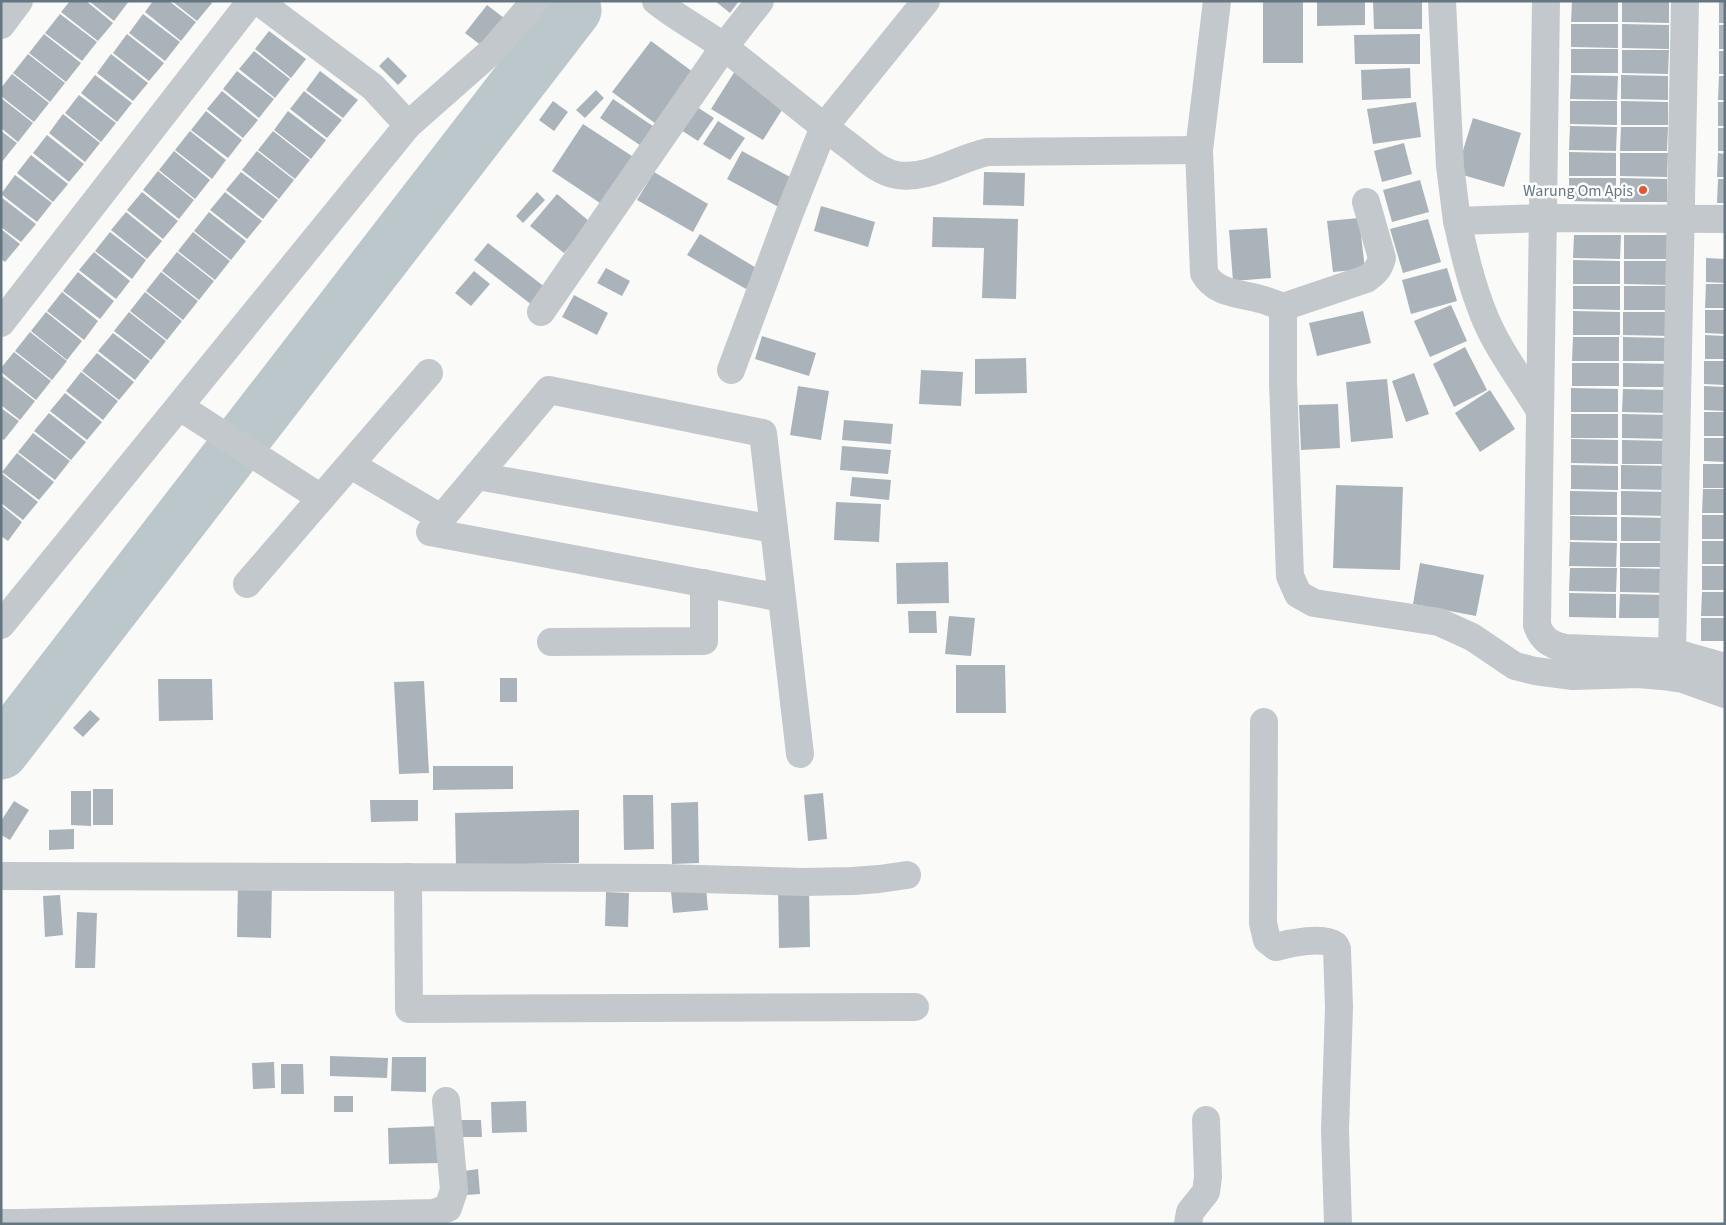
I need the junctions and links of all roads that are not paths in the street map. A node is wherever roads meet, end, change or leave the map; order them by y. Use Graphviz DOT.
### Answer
graph roads {
  1 [pos="19,1"];
  2 [pos="251,1"];
  3 [pos="258,1"];
  4 [pos="535,1"];
  5 [pos="656,1"];
  6 [pos="760,1"];
  7 [pos="926,1"];
  8 [pos="1217,1"];
  9 [pos="1442,1"];
  10 [pos="1546,1"];
  11 [pos="1685,1"];
  12 [pos="1,25"];
  13 [pos="724,47"];
  14 [pos="408,125"];
  15 [pos="824,127"];
  16 [pos="1200,150"];
  17 [pos="1366,202"];
  18 [pos="1544,218"];
  19 [pos="1680,218"];
  20 [pos="1725,219"];
  21 [pos="1457,221"];
  22 [pos="1283,307"];
  23 [pos="541,312"];
  24 [pos="1,323"];
  25 [pos="731,370"];
  26 [pos="429,374"];
  27 [pos="180,407"];
  28 [pos="1539,409"];
  29 [pos="351,465"];
  30 [pos="477,476"];
  31 [pos="321,498"];
  32 [pos="441,518"];
  33 [pos="774,529"];
  34 [pos="704,583"];
  35 [pos="247,584"];
  36 [pos="782,598"];
  37 [pos="1,625"];
  38 [pos="551,642"];
  39 [pos="1672,652"];
  40 [pos="1725,667"];
  41 [pos="1725,694"];
  42 [pos="1264,722"];
  43 [pos="800,754"];
  44 [pos="907,875"];
  45 [pos="1,876"];
  46 [pos="408,877"];
  47 [pos="914,1007"];
  48 [pos="446,1101"];
  49 [pos="1206,1120"];
  50 [pos="1,1223"];
  51 [pos="1188,1224"];
  52 [pos="1338,1224"];
  1 -- 12 [label="street"];
  2 -- 24 [label="street"];
  3 -- 14 [label="street"];
  4 -- 14 [label="street"];
  5 -- 13 [label="street"];
  6 -- 13 [label="street"];
  7 -- 15 [label="street"];
  8 -- 16 [label="street"];
  9 -- 21 [label="street"];
  10 -- 18 [label="street"];
  11 -- 19 [label="street"];
  13 -- 15 [label="street"];
  13 -- 23 [label="street"];
  14 -- 27 [label="street"];
  15 -- 16 [label="street"];
  15 -- 25 [label="street"];
  16 -- 22 [label="street"];
  17 -- 22 [label="street"];
  18 -- 19 [label="street"];
  18 -- 21 [label="street"];
  18 -- 28 [label="street"];
  19 -- 20 [label="street"];
  19 -- 39 [label="street"];
  21 -- 28 [label="street"];
  22 -- 41 [label="street"];
  26 -- 29 [label="street"];
  27 -- 31 [label="street"];
  27 -- 37 [label="street"];
  28 -- 39 [label="street"];
  29 -- 31 [label="street"];
  29 -- 32 [label="street"];
  30 -- 32 [label="street"];
  30 -- 33 [label="street"];
  30 -- 33 [label="street"];
  31 -- 35 [label="street"];
  32 -- 34 [label="street"];
  33 -- 36 [label="street"];
  34 -- 36 [label="street"];
  34 -- 38 [label="street"];
  36 -- 43 [label="street"];
  39 -- 40 [label="street"];
  42 -- 52 [label="street"];
  44 -- 46 [label="street"];
  45 -- 46 [label="street"];
  46 -- 47 [label="street"];
  48 -- 50 [label="street"];
  49 -- 51 [label="street"];
}
